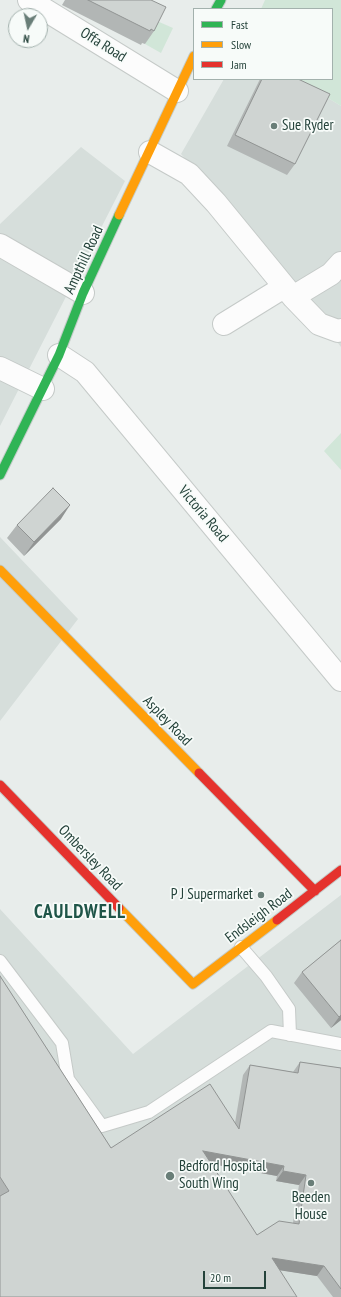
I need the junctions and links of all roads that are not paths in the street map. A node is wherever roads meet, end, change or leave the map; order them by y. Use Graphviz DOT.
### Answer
graph roads {
  1 [pos="29,0"];
  2 [pos="193,58"];
  3 [pos="177,91"];
  4 [pos="150,152"];
  5 [pos="0,245"];
  6 [pos="341,263"];
  7 [pos="288,292"];
  8 [pos="83,293"];
  9 [pos="224,324"];
  10 [pos="341,330"];
  11 [pos="60,355"];
  12 [pos="0,368"];
  13 [pos="43,389"];
  14 [pos="0,476"];
  15 [pos="0,570"];
  16 [pos="341,680"];
  17 [pos="0,785"];
  18 [pos="341,870"];
  19 [pos="315,891"];
  20 [pos="241,947"];
  21 [pos="0,962"];
  22 [pos="193,984"];
  23 [pos="290,1035"];
  24 [pos="341,1044"];
  1 -- 3 [label="street, Offa Road"];
  2 -- 3 [label="street, Ampthill Road"];
  3 -- 4 [label="street, Ampthill Road"];
  4 -- 7 [label="street"];
  4 -- 8 [label="street, Ampthill Road"];
  5 -- 8 [label="street"];
  6 -- 7 [label="street"];
  7 -- 9 [label="street"];
  7 -- 10 [label="street"];
  8 -- 11 [label="street, Ampthill Road"];
  11 -- 13 [label="street, Ampthill Road"];
  11 -- 16 [label="street, Victoria Road"];
  12 -- 13 [label="street"];
  13 -- 14 [label="street, Ampthill Road"];
  15 -- 19 [label="street, Aspley Road"];
  17 -- 22 [label="street, Ombersley Road"];
  18 -- 19 [label="street, Endsleigh Road"];
  19 -- 20 [label="street, Endsleigh Road"];
  20 -- 22 [label="street, Endsleigh Road"];
  20 -- 23 [label="lane"];
  21 -- 23 [label="lane"];
  23 -- 24 [label="lane"];
}
